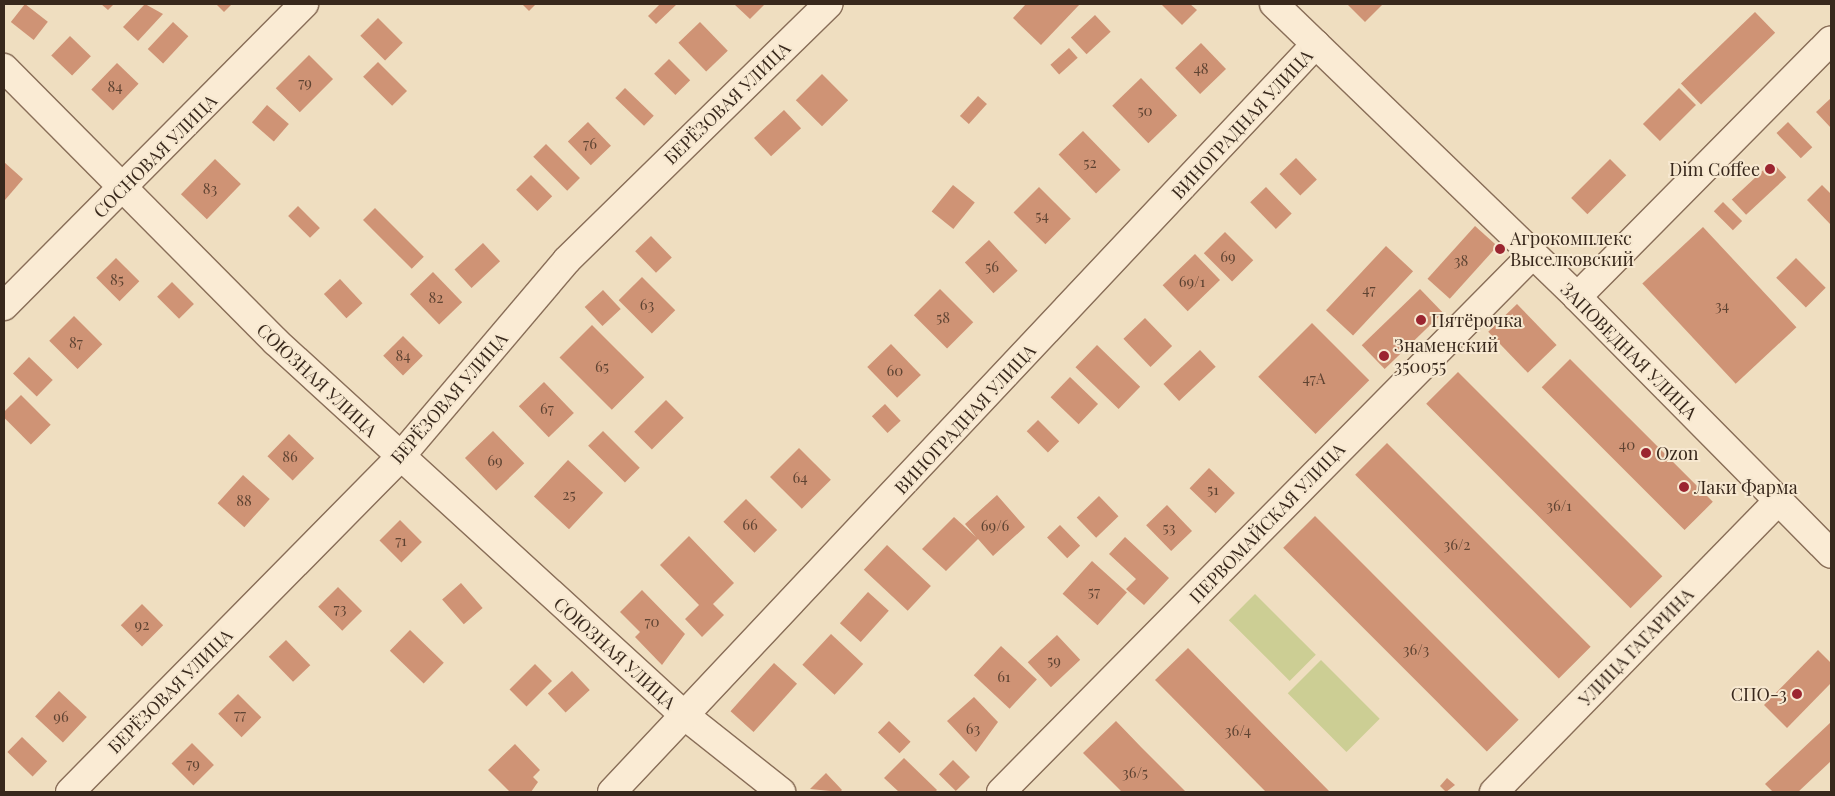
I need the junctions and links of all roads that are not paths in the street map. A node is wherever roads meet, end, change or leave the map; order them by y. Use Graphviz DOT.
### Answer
graph roads {
  1 [pos="304,4"];
  2 [pos="828,4"];
  3 [pos="1274,4"];
  4 [pos="1831,40"];
  5 [pos="1316,44"];
  6 [pos="4,68"];
  7 [pos="124,190"];
  8 [pos="1533,254"];
  9 [pos="1577,297"];
  10 [pos="4,306"];
  11 [pos="400,457"];
  12 [pos="1778,502"];
  13 [pos="1831,554"];
  14 [pos="684,715"];
  15 [pos="1506,788"];
  16 [pos="70,792"];
  17 [pos="612,792"];
  18 [pos="781,792"];
  19 [pos="1001,792"];
  1 -- 7 [label="street, СОСНОВАЯ УЛИЦА"];
  2 -- 11 [label="street, БЕРЁЗОВАЯ УЛИЦА"];
  3 -- 5 [label="street, ЗАПОВЕДНАЯ УЛИЦА"];
  4 -- 9 [label="street"];
  5 -- 8 [label="street, ЗАПОВЕДНАЯ УЛИЦА"];
  5 -- 14 [label="street, ВИНОГРАДНАЯ УЛИЦА"];
  6 -- 7 [label="street, СОЮЗНАЯ УЛИЦА"];
  7 -- 10 [label="street, СОСНОВАЯ УЛИЦА"];
  7 -- 11 [label="street, СОЮЗНАЯ УЛИЦА"];
  8 -- 9 [label="street, ЗАПОВЕДНАЯ УЛИЦА"];
  8 -- 19 [label="street, ПЕРВОМАЙСКАЯ УЛИЦА"];
  9 -- 12 [label="street, ЗАПОВЕДНАЯ УЛИЦА"];
  11 -- 14 [label="street, СОЮЗНАЯ УЛИЦА"];
  11 -- 16 [label="street, БЕРЁЗОВАЯ УЛИЦА"];
  12 -- 13 [label="street, ЗАПОВЕДНАЯ УЛИЦА"];
  12 -- 15 [label="street, УЛИЦА ГАГАРИНА"];
  14 -- 17 [label="street, ВИНОГРАДНАЯ УЛИЦА"];
  14 -- 18 [label="street, СОЮЗНАЯ УЛИЦА"];
}
